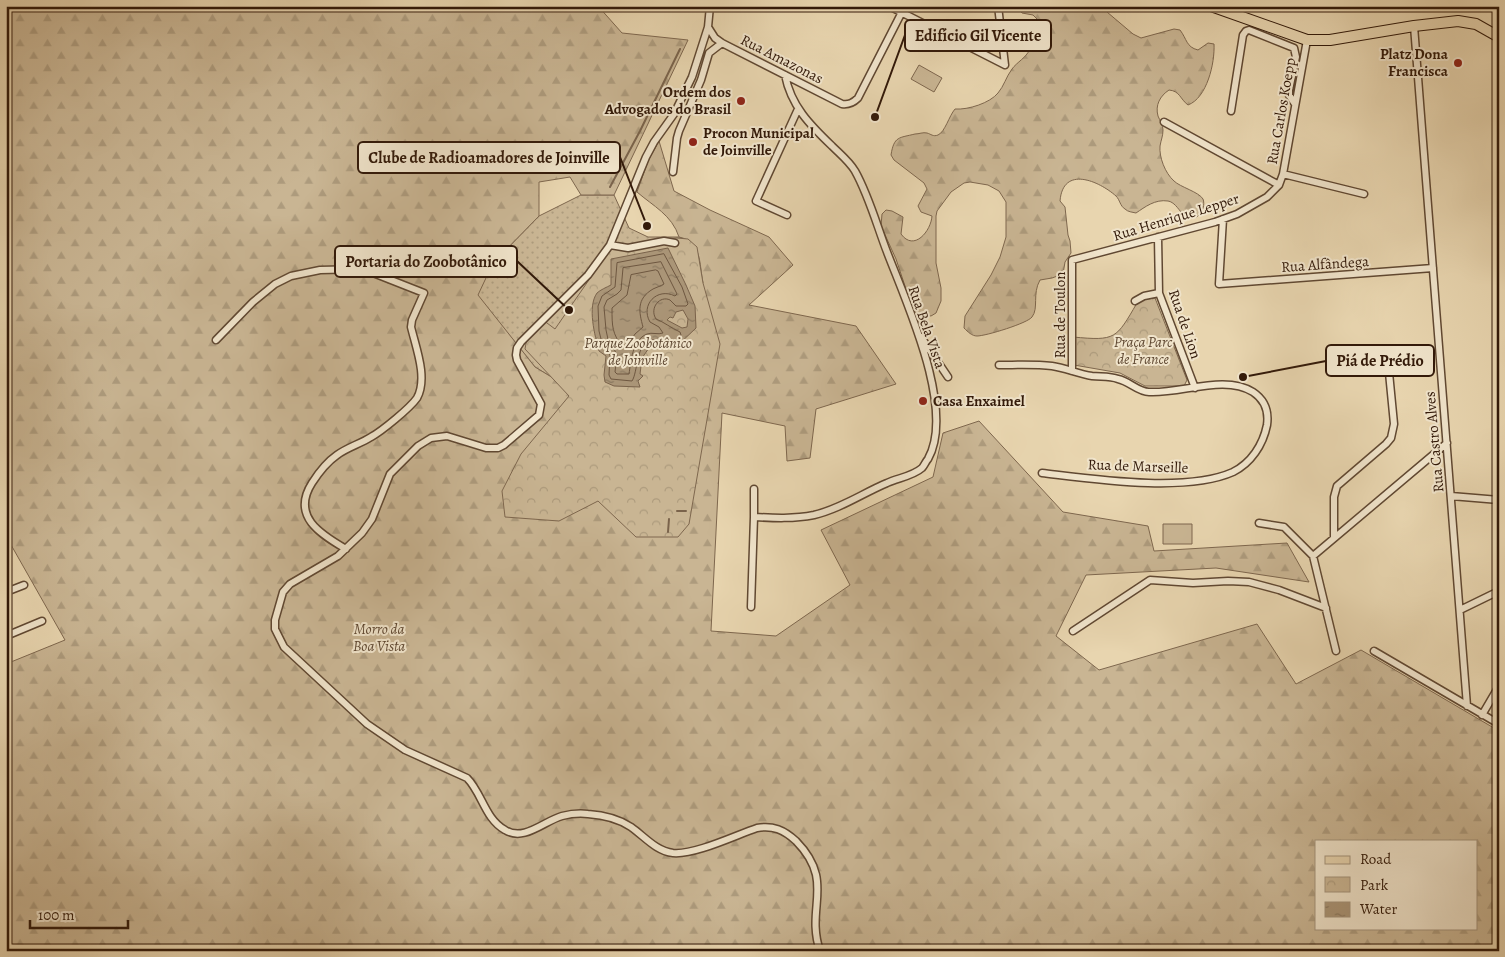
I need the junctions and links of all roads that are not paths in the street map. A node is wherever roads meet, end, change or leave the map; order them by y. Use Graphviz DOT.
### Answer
graph roads {
  1 [pos="710,6"];
  2 [pos="890,6"];
  3 [pos="998,6"];
  4 [pos="1211,6"];
  5 [pos="903,9"];
  6 [pos="1476,24"];
  7 [pos="1414,26"];
  8 [pos="708,27"];
  9 [pos="1499,37"];
  10 [pos="1307,40"];
  11 [pos="722,43"];
  12 [pos="1499,45"];
  13 [pos="699,56"];
  14 [pos="707,58"];
  15 [pos="785,75"];
  16 [pos="687,88"];
  17 [pos="693,98"];
  18 [pos="681,101"];
  19 [pos="1295,104"];
  20 [pos="798,109"];
  21 [pos="1231,112"];
  22 [pos="1164,122"];
  23 [pos="673,172"];
  24 [pos="1283,174"];
  25 [pos="1279,185"];
  26 [pos="1364,194"];
  27 [pos="787,215"];
  28 [pos="1223,219"];
  29 [pos="1158,237"];
  30 [pos="675,244"];
  31 [pos="610,245"];
  32 [pos="1072,260"];
  33 [pos="1433,268"];
  34 [pos="1159,293"];
  35 [pos="1135,301"];
  36 [pos="916,329"];
  37 [pos="216,340"];
  38 [pos="1387,352"];
  39 [pos="999,365"];
  40 [pos="1072,371"];
  41 [pos="948,377"];
  42 [pos="1195,388"];
  43 [pos="1446,443"];
  44 [pos="1042,473"];
  45 [pos="754,489"];
  46 [pos="1451,496"];
  47 [pos="1499,500"];
  48 [pos="754,517"];
  49 [pos="1259,523"];
  50 [pos="1334,538"];
  51 [pos="346,549"];
  52 [pos="1313,556"];
  53 [pos="24,585"];
  54 [pos="1499,591"];
  55 [pos="6,592"];
  56 [pos="751,607"];
  57 [pos="1326,608"];
  58 [pos="1460,610"];
  59 [pos="42,621"];
  60 [pos="1073,631"];
  61 [pos="6,636"];
  62 [pos="1336,651"];
  63 [pos="1374,651"];
  64 [pos="1499,686"];
  65 [pos="1467,706"];
  66 [pos="1482,715"];
  67 [pos="1499,724"];
  68 [pos="820,951"];
  1 -- 8 [label="street"];
  2 -- 5 [label="street"];
  3 -- 5 [label="street"];
  4 -- 10 [label="main road"];
  5 -- 15 [label="street, Rua Amazonas"];
  6 -- 7 [label="main road"];
  6 -- 9 [label="main road"];
  6 -- 12 [label="main road"];
  7 -- 10 [label="main road"];
  7 -- 33 [label="street, Rua Castro Alves"];
  8 -- 11 [label="street, Rua Amazonas"];
  8 -- 13 [label="street"];
  10 -- 19 [label="street, Rua Carlos Koepp"];
  11 -- 14 [label="street"];
  11 -- 15 [label="street, Rua Amazonas"];
  13 -- 14 [label="street"];
  13 -- 16 [label="street"];
  14 -- 17 [label="street"];
  15 -- 20 [label="street, Rua Bela Vista"];
  16 -- 17 [label="street"];
  16 -- 18 [label="street"];
  17 -- 18 [label="street"];
  17 -- 23 [label="street"];
  18 -- 31 [label="street"];
  19 -- 21 [label="street"];
  19 -- 24 [label="street, Rua Carlos Koepp"];
  20 -- 27 [label="street"];
  20 -- 36 [label="street, Rua Bela Vista"];
  22 -- 25 [label="street"];
  24 -- 25 [label="street, Rua Carlos Koepp"];
  24 -- 26 [label="street"];
  25 -- 28 [label="street, Rua Henrique Lepper"];
  28 -- 29 [label="street, Rua Henrique Lepper"];
  28 -- 33 [label="street, Rua Alfândega"];
  29 -- 32 [label="street, Rua Henrique Lepper"];
  29 -- 34 [label="street, Rua de Lion"];
  30 -- 31 [label="street"];
  31 -- 51 [label="street"];
  32 -- 40 [label="street, Rua de Toulon"];
  33 -- 43 [label="street, Rua Castro Alves"];
  34 -- 35 [label="street"];
  34 -- 42 [label="street, Rua de Lion"];
  36 -- 41 [label="street"];
  36 -- 48 [label="street, Rua Bela Vista"];
  37 -- 51 [label="street"];
  38 -- 50 [label="street"];
  39 -- 40 [label="street, Rua de Marseille"];
  40 -- 42 [label="street, Rua de Marseille"];
  42 -- 44 [label="street, Rua de Marseille"];
  43 -- 46 [label="street, Rua Castro Alves"];
  43 -- 50 [label="street"];
  45 -- 48 [label="street"];
  46 -- 47 [label="street"];
  46 -- 58 [label="street, Rua Castro Alves"];
  48 -- 56 [label="street"];
  49 -- 52 [label="street"];
  50 -- 52 [label="street"];
  51 -- 68 [label="street"];
  52 -- 57 [label="street"];
  53 -- 55 [label="street"];
  54 -- 58 [label="street"];
  57 -- 60 [label="street"];
  57 -- 62 [label="street"];
  58 -- 65 [label="street, Rua Castro Alves"];
  59 -- 61 [label="street"];
  63 -- 65 [label="street"];
  64 -- 66 [label="street"];
  65 -- 66 [label="street"];
  66 -- 67 [label="street"];
}
